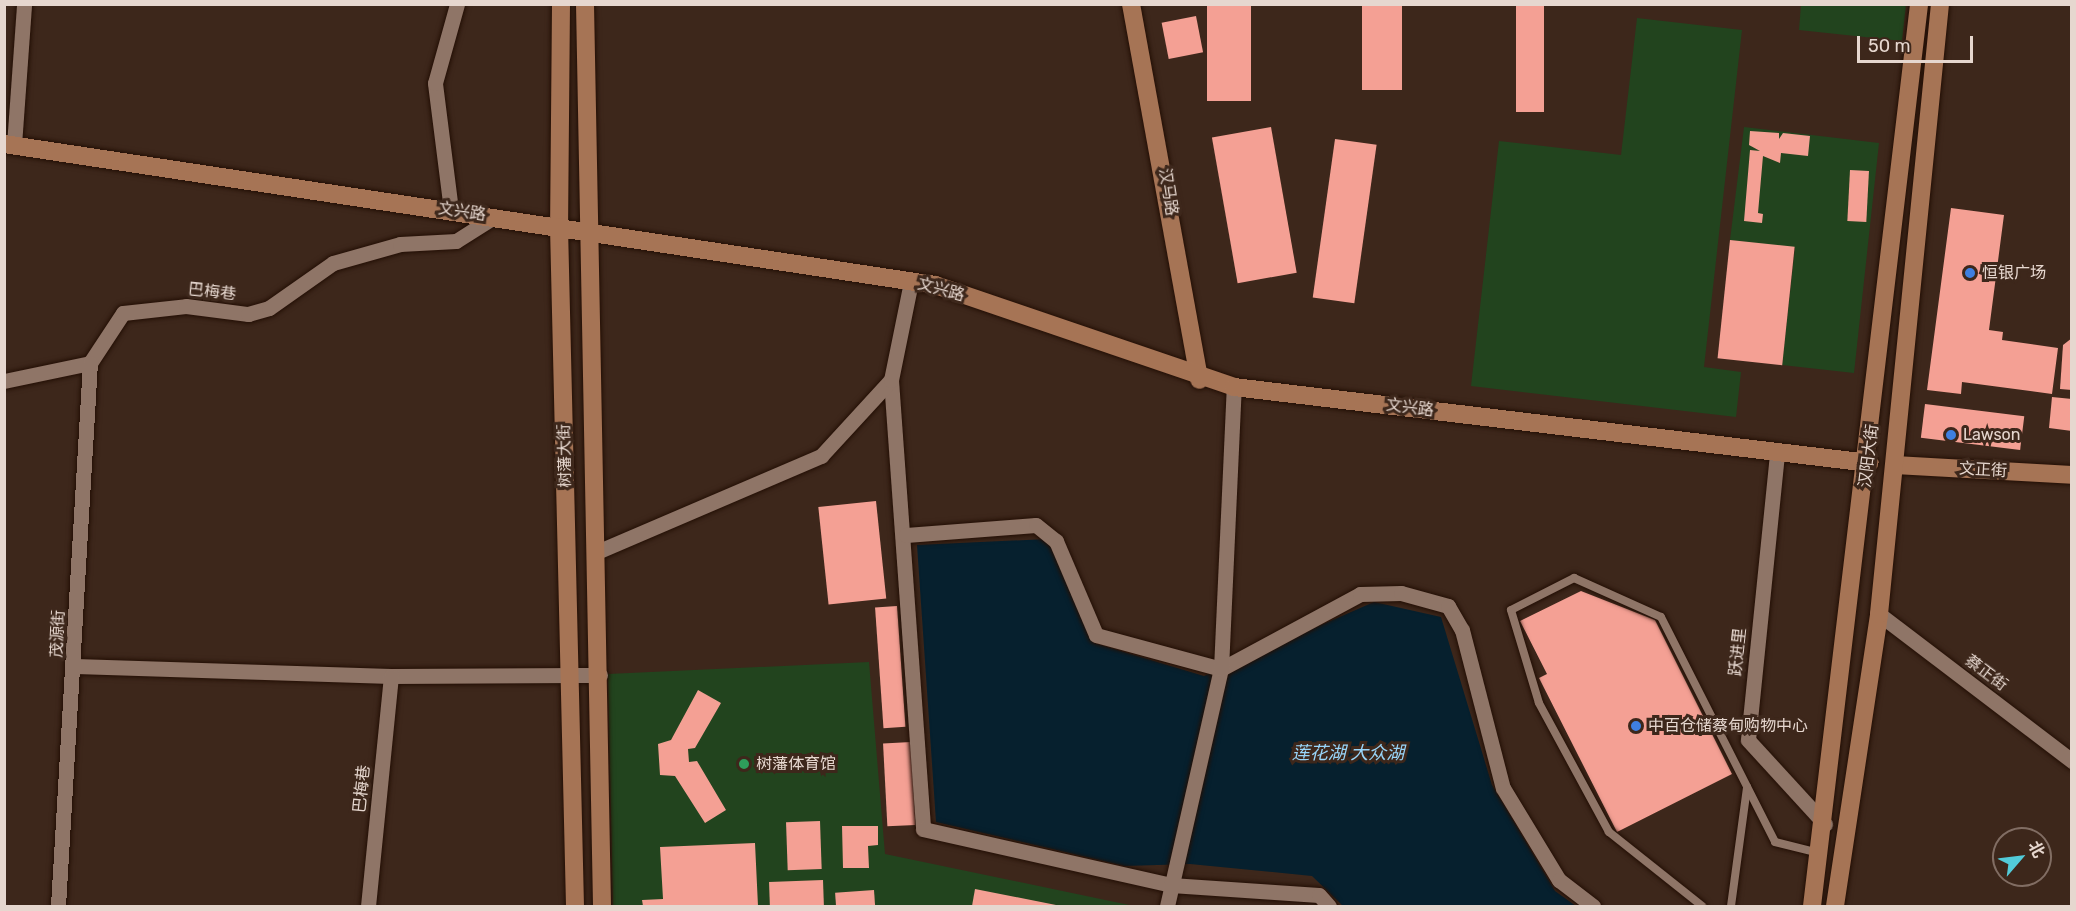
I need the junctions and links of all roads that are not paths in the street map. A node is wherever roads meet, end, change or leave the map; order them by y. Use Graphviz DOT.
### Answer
graph roads {
  1 [pos="24,4"];
  2 [pos="457,4"];
  3 [pos="561,4"];
  4 [pos="585,4"];
  5 [pos="1131,4"];
  6 [pos="1919,4"];
  7 [pos="1940,4"];
  8 [pos="9,145"];
  9 [pos="451,210"];
  10 [pos="494,217"];
  11 [pos="559,226"];
  12 [pos="589,231"];
  13 [pos="911,282"];
  14 [pos="90,363"];
  15 [pos="891,380"];
  16 [pos="1199,380"];
  17 [pos="4,381"];
  18 [pos="1234,387"];
  19 [pos="1777,454"];
  20 [pos="1869,463"];
  21 [pos="1895,465"];
  22 [pos="2072,475"];
  23 [pos="906,535"];
  24 [pos="597,552"];
  25 [pos="1879,614"];
  26 [pos="75,666"];
  27 [pos="1221,669"];
  28 [pos="600,675"];
  29 [pos="391,676"];
  30 [pos="570,676"];
  31 [pos="2072,761"];
  32 [pos="1747,786"];
  33 [pos="1825,824"];
  34 [pos="1821,854"];
  35 [pos="1171,885"];
  36 [pos="58,906"];
  37 [pos="368,906"];
  38 [pos="575,906"];
  39 [pos="602,906"];
  40 [pos="1167,906"];
  41 [pos="1329,906"];
  42 [pos="1593,906"];
  43 [pos="1702,906"];
  44 [pos="1731,906"];
  45 [pos="1812,906"];
  46 [pos="1835,906"];
  1 -- 8 [label="street"];
  2 -- 9 [label="street"];
  3 -- 11 [label="street, 树藩大街"];
  4 -- 12 [label="street, 树藩大街"];
  5 -- 16 [label="street, 汉马路"];
  6 -- 20 [label="street, 汉阳大街"];
  7 -- 21 [label="street, 汉阳大街"];
  8 -- 9 [label="street, 文兴路"];
  9 -- 10 [label="street, 文兴路"];
  10 -- 11 [label="street, 文兴路"];
  10 -- 14 [label="street, 巴梅巷"];
  11 -- 12 [label="street, 文兴路"];
  11 -- 30 [label="street, 树藩大街"];
  12 -- 13 [label="street, 文兴路"];
  12 -- 24 [label="street, 树藩大街"];
  13 -- 15 [label="street"];
  13 -- 16 [label="street, 文兴路"];
  14 -- 17 [label="street"];
  14 -- 26 [label="street, 茂源街"];
  15 -- 23 [label="street"];
  15 -- 24 [label="street"];
  16 -- 18 [label="street, 文兴路"];
  18 -- 19 [label="street, 文兴路"];
  18 -- 27 [label="street"];
  19 -- 20 [label="street, 文兴路"];
  19 -- 33 [label="street, 跃进里"];
  20 -- 33 [label="street, 汉阳大街"];
  21 -- 22 [label="street, 文正街"];
  21 -- 25 [label="street, 汉阳大街"];
  23 -- 27 [label="street"];
  23 -- 35 [label="street"];
  24 -- 28 [label="street, 树藩大街"];
  25 -- 31 [label="street, 蔡正街"];
  25 -- 46 [label="street, 汉阳大街"];
  26 -- 29 [label="street"];
  26 -- 36 [label="street, 茂源街"];
  27 -- 35 [label="street"];
  27 -- 42 [label="street"];
  28 -- 30 [label="street"];
  28 -- 39 [label="street, 树藩大街"];
  29 -- 30 [label="street"];
  29 -- 37 [label="street, 巴梅巷"];
  30 -- 38 [label="street, 树藩大街"];
  32 -- 34 [label="lane"];
  32 -- 43 [label="lane"];
  32 -- 44 [label="lane"];
  33 -- 34 [label="street, 汉阳大街"];
  34 -- 45 [label="street, 汉阳大街"];
  35 -- 40 [label="street"];
  35 -- 41 [label="street"];
}
